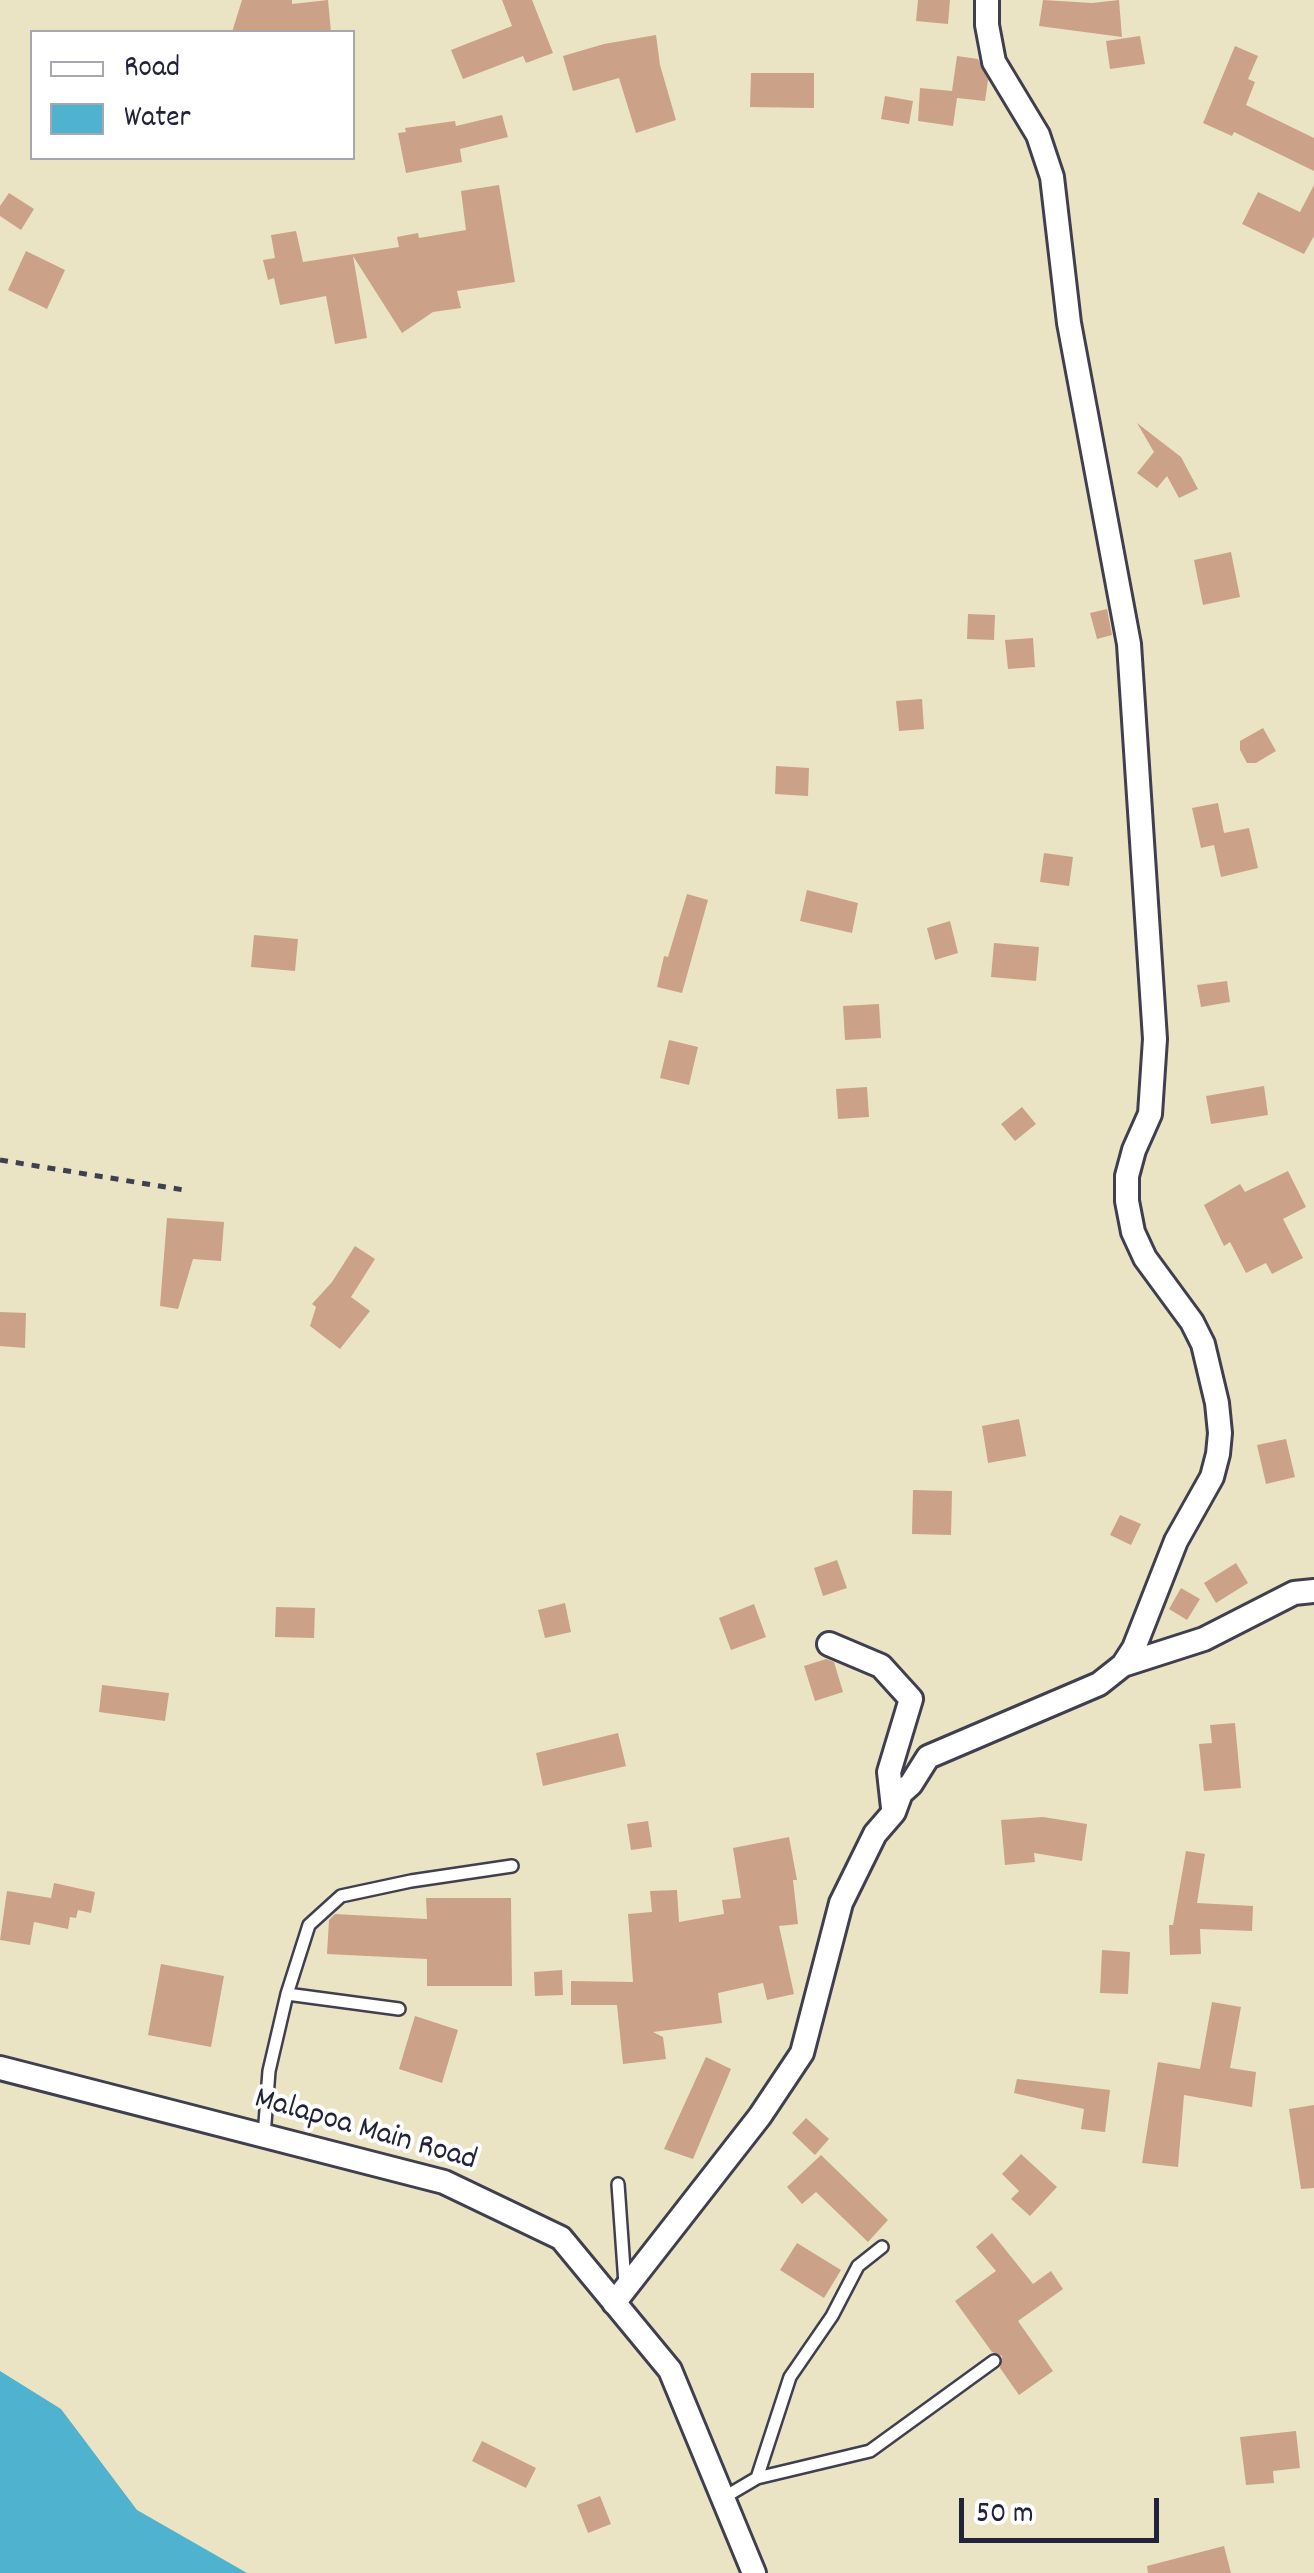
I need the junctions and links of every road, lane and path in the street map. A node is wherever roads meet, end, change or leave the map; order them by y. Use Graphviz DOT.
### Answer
graph roads {
  1 [pos="987,0"];
  2 [pos="0,1160"];
  3 [pos="184,1190"];
  4 [pos="1314,1591"];
  5 [pos="829,1644"];
  6 [pos="1124,1665"];
  7 [pos="894,1812"];
  8 [pos="512,1866"];
  9 [pos="288,1994"];
  10 [pos="399,2009"];
  11 [pos="0,2068"];
  12 [pos="264,2136"];
  13 [pos="618,2184"];
  14 [pos="882,2247"];
  15 [pos="620,2296"];
  16 [pos="994,2361"];
  17 [pos="756,2478"];
  18 [pos="723,2498"];
  19 [pos="754,2573"];
  1 -- 6 [label="street"];
  2 -- 3 [label="path"];
  4 -- 6 [label="street"];
  5 -- 7 [label="street"];
  6 -- 7 [label="street"];
  7 -- 15 [label="street"];
  8 -- 9 [label="lane"];
  9 -- 10 [label="lane"];
  9 -- 12 [label="lane"];
  11 -- 12 [label="street, Malapoa Main Road"];
  12 -- 15 [label="street, Malapoa Main Road"];
  13 -- 15 [label="lane"];
  14 -- 17 [label="lane"];
  15 -- 18 [label="street, Malapoa Main Road"];
  16 -- 17 [label="lane"];
  17 -- 18 [label="lane"];
  18 -- 19 [label="street, Malapoa Main Road"];
}
